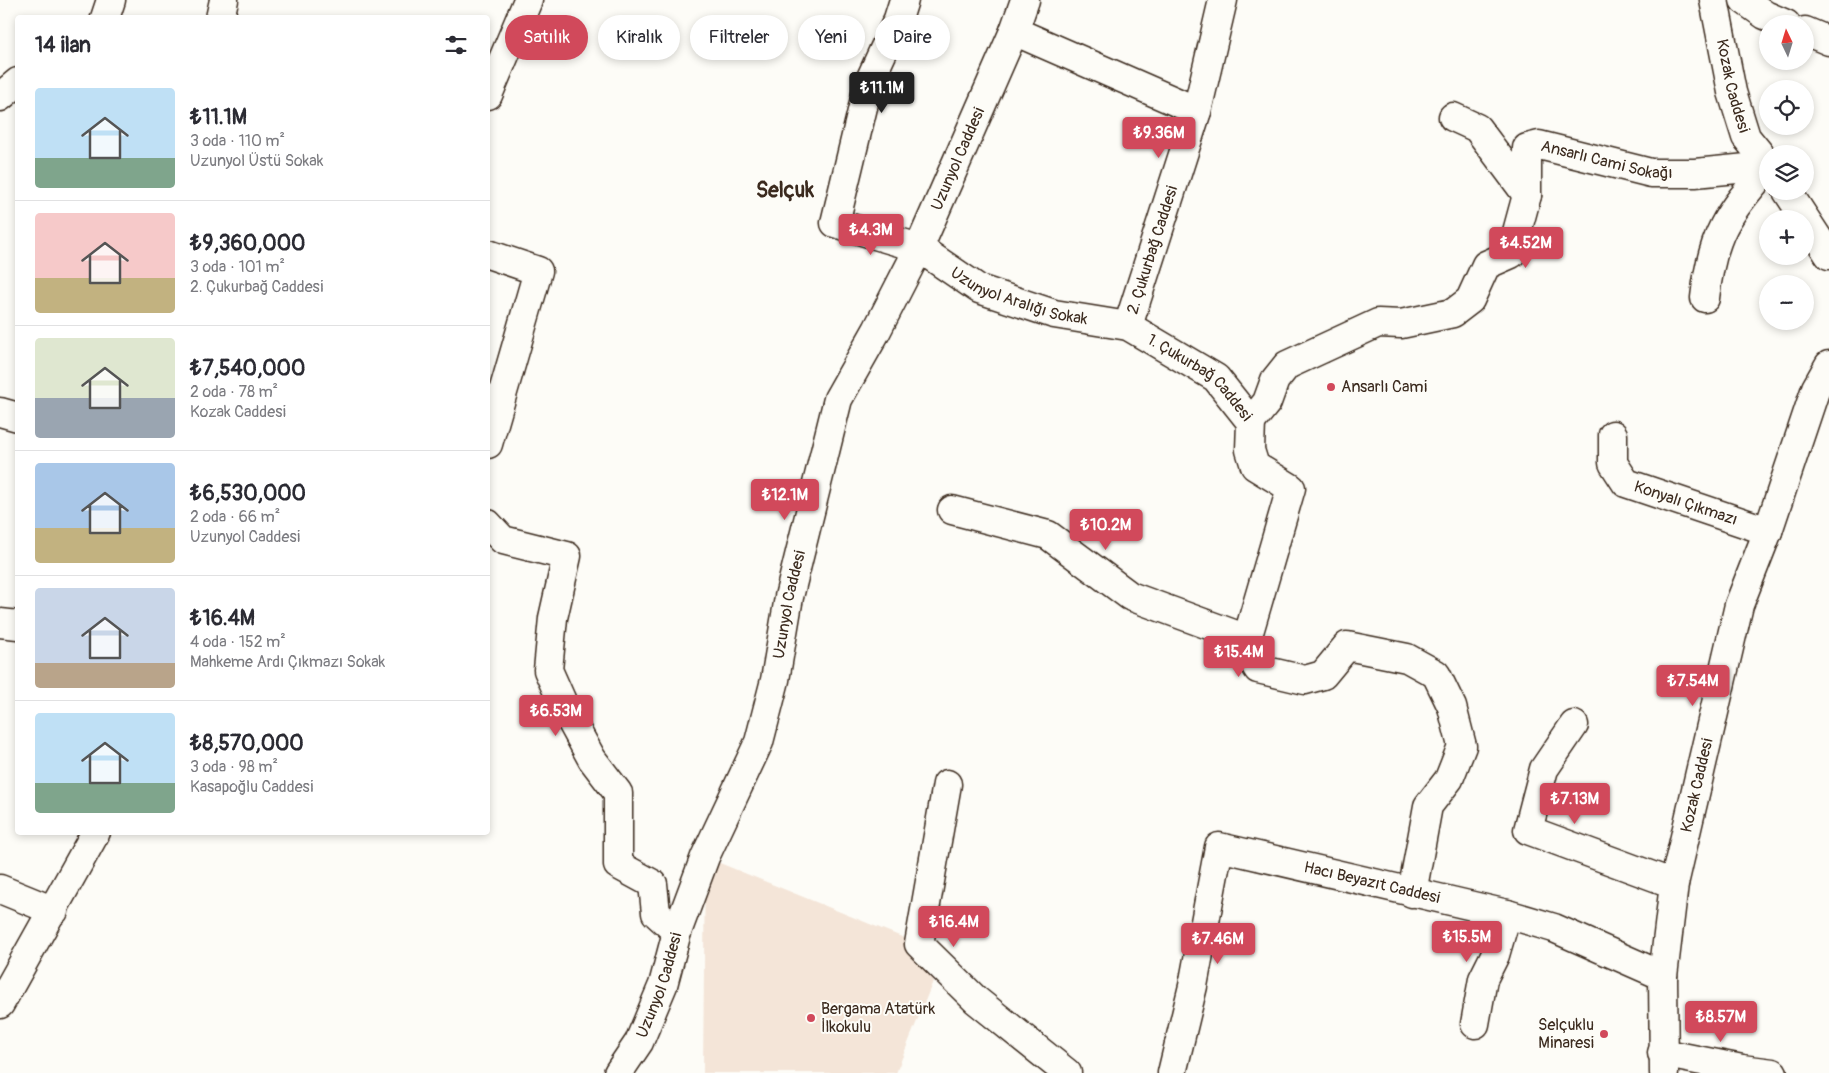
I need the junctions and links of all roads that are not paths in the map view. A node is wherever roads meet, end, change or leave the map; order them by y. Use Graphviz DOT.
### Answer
graph roads {
  1 [pos="111,0"];
  2 [pos="224,0"];
  3 [pos="528,0"];
  4 [pos="904,0"];
  5 [pos="1025,0"];
  6 [pos="1223,0"];
  7 [pos="1714,0"];
  8 [pos="1744,0"];
  9 [pos="106,15"];
  10 [pos="221,15"];
  11 [pos="1764,15"];
  12 [pos="1014,31"];
  13 [pos="1814,35"];
  14 [pos="1829,41"];
  15 [pos="15,84"];
  16 [pos="490,90"];
  17 [pos="0,97"];
  18 [pos="1197,111"];
  19 [pos="1453,117"];
  20 [pos="1759,154"];
  21 [pos="1759,167"];
  22 [pos="1759,177"];
  23 [pos="1527,195"];
  24 [pos="1792,200"];
  25 [pos="919,248"];
  26 [pos="490,255"];
  27 [pos="1829,255"];
  28 [pos="1705,298"];
  29 [pos="1128,326"];
  30 [pos="1829,365"];
  31 [pos="0,412"];
  32 [pos="15,416"];
  33 [pos="1252,422"];
  34 [pos="1613,435"];
  35 [pos="490,437"];
  36 [pos="952,510"];
  37 [pos="490,526"];
  38 [pos="1768,531"];
  39 [pos="0,623"];
  40 [pos="15,625"];
  41 [pos="1247,639"];
  42 [pos="1574,725"];
  43 [pos="946,784"];
  44 [pos="94,835"];
  45 [pos="1674,884"];
  46 [pos="0,889"];
  47 [pos="1412,893"];
  48 [pos="54,911"];
  49 [pos="1507,914"];
  50 [pos="677,932"];
  51 [pos="1663,976"];
  52 [pos="0,1004"];
  53 [pos="1475,1024"];
  54 [pos="1663,1063"];
  55 [pos="618,1073"];
  56 [pos="1068,1073"];
  57 [pos="1172,1073"];
  58 [pos="1773,1073"];
  1 -- 9 [label="street"];
  2 -- 10 [label="street"];
  3 -- 16 [label="street"];
  4 -- 25 [label="street, Uzunyol Aralığı Sokak"];
  5 -- 12 [label="street, Uzunyol Caddesi"];
  6 -- 18 [label="street, 2. Çukurbağ Caddesi"];
  7 -- 20 [label="street, Kozak Caddesi"];
  8 -- 11 [label="street"];
  12 -- 18 [label="street"];
  12 -- 25 [label="street, Uzunyol Caddesi"];
  13 -- 14 [label="street"];
  15 -- 17 [label="street"];
  18 -- 29 [label="street, 2. Çukurbağ Caddesi"];
  19 -- 23 [label="street"];
  21 -- 23 [label="street, Ansarlı Cami Sokağı"];
  22 -- 28 [label="street"];
  23 -- 33 [label="street, Ansarlı Cami Sokağı"];
  24 -- 27 [label="street"];
  25 -- 29 [label="street, Uzunyol Aralığı Sokak"];
  25 -- 50 [label="street, Uzunyol Caddesi"];
  26 -- 35 [label="street"];
  29 -- 33 [label="street, 1. Çukurbağ Caddesi"];
  30 -- 38 [label="street, Kozak Caddesi"];
  31 -- 32 [label="street"];
  33 -- 41 [label="street, 1. Çukurbağ Caddesi"];
  34 -- 38 [label="street, Konyalı Çıkmazı"];
  36 -- 41 [label="street"];
  37 -- 50 [label="street"];
  38 -- 45 [label="street, Kozak Caddesi"];
  39 -- 40 [label="street"];
  41 -- 47 [label="street"];
  42 -- 45 [label="street"];
  43 -- 56 [label="street"];
  44 -- 48 [label="street"];
  45 -- 51 [label="street, Kozak Caddesi"];
  46 -- 48 [label="street"];
  47 -- 49 [label="street, Hacı Beyazıt Caddesi"];
  47 -- 57 [label="street, Hacı Beyazıt Caddesi"];
  48 -- 52 [label="street"];
  49 -- 51 [label="street, Hacı Beyazıt Caddesi"];
  49 -- 53 [label="street"];
  50 -- 55 [label="street, Uzunyol Caddesi"];
  51 -- 54 [label="street, Kozak Caddesi"];
  54 -- 58 [label="street"];
}
